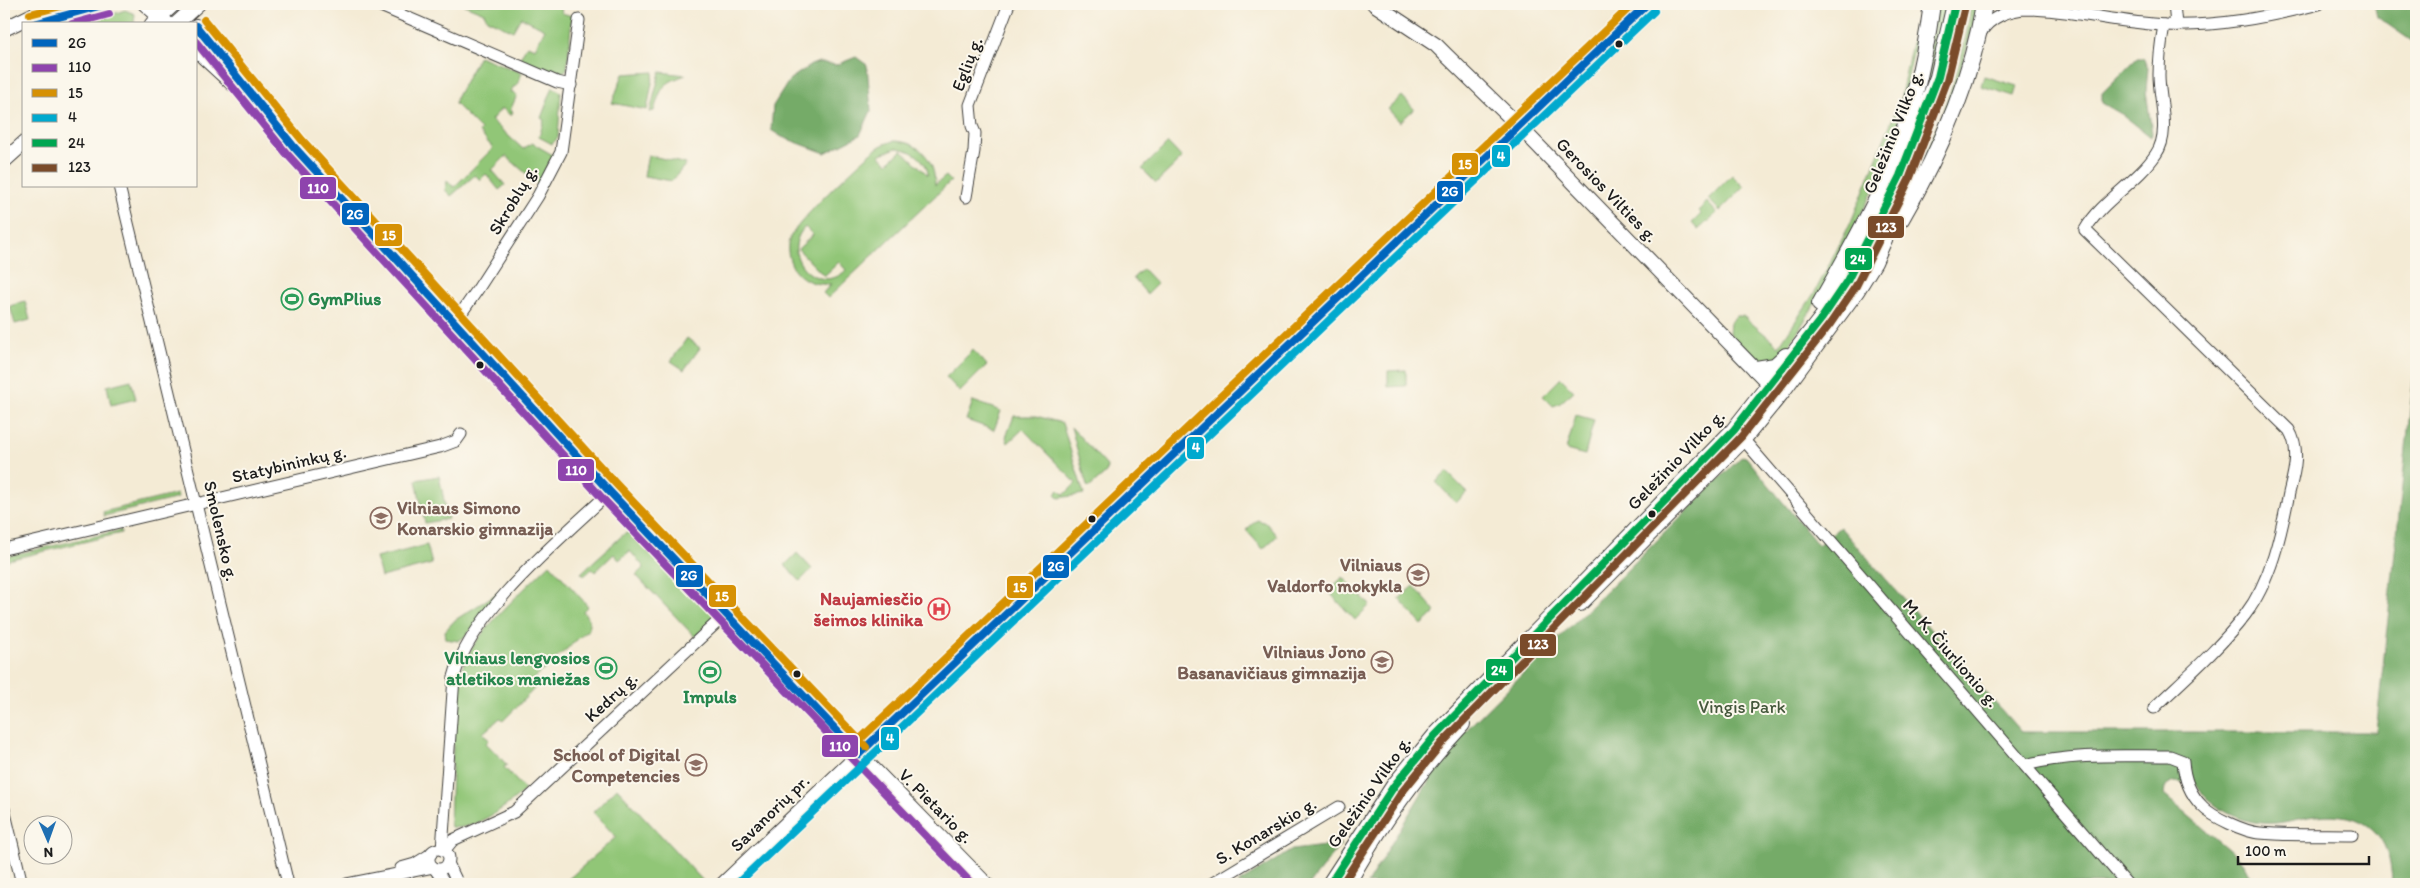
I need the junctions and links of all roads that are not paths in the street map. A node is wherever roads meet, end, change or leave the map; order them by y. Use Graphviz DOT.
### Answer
graph roads {
  1 [pos="55,4"];
  2 [pos="106,4"];
  3 [pos="145,4"];
  4 [pos="175,4"];
  5 [pos="198,4"];
  6 [pos="376,4"];
  7 [pos="1009,4"];
  8 [pos="1374,4"];
  9 [pos="1647,4"];
  10 [pos="1932,4"];
  11 [pos="1955,4"];
  12 [pos="1964,4"];
  13 [pos="1984,4"];
  14 [pos="2017,4"];
  15 [pos="2174,4"];
  16 [pos="2319,4"];
  17 [pos="77,8"];
  18 [pos="2028,9"];
  19 [pos="579,20"];
  20 [pos="160,21"];
  21 [pos="38,22"];
  22 [pos="188,22"];
  23 [pos="2170,25"];
  24 [pos="22,26"];
  25 [pos="4,30"];
  26 [pos="198,34"];
  27 [pos="1978,38"];
  28 [pos="198,52"];
  29 [pos="571,84"];
  30 [pos="266,115"];
  31 [pos="1519,126"];
  32 [pos="22,145"];
  33 [pos="4,161"];
  34 [pos="1882,187"];
  35 [pos="119,188"];
  36 [pos="966,197"];
  37 [pos="1869,256"];
  38 [pos="1822,318"];
  39 [pos="453,320"];
  40 [pos="1790,350"];
  41 [pos="1756,369"];
  42 [pos="1775,390"];
  43 [pos="461,434"];
  44 [pos="1746,442"];
  45 [pos="610,492"];
  46 [pos="197,504"];
  47 [pos="4,550"];
  48 [pos="727,613"];
  49 [pos="2154,708"];
  50 [pos="859,754"];
  51 [pos="2025,766"];
  52 [pos="1394,786"];
  53 [pos="1339,807"];
  54 [pos="4,809"];
  55 [pos="443,813"];
  56 [pos="466,834"];
  57 [pos="2352,835"];
  58 [pos="441,855"];
  59 [pos="434,868"];
  60 [pos="382,876"];
  61 [pos="22,884"];
  62 [pos="288,884"];
  63 [pos="347,884"];
  64 [pos="446,884"];
  65 [pos="458,884"];
  66 [pos="723,884"];
  67 [pos="986,884"];
  68 [pos="1211,884"];
  69 [pos="1316,884"];
  70 [pos="1330,884"];
  71 [pos="1347,884"];
  72 [pos="2127,884"];
  1 -- 25 [label="main road"];
  2 -- 17 [label="main road"];
  3 -- 20 [label="main road"];
  4 -- 20 [label="main road"];
  4 -- 22 [label="main road"];
  5 -- 22 [label="main road"];
  6 -- 29 [label="street"];
  7 -- 36 [label="street, Eglių g."];
  8 -- 31 [label="main road, Gerosios Vilties g."];
  9 -- 31 [label="main road, Savanorių pr."];
  10 -- 34 [label="highway"];
  11 -- 37 [label="highway, Geležinio Vilko g."];
  12 -- 37 [label="highway, Geležinio Vilko g."];
  13 -- 27 [label="highway"];
  14 -- 18 [label="street"];
  15 -- 23 [label="street"];
  16 -- 23 [label="street"];
  17 -- 21 [label="main road"];
  18 -- 23 [label="street"];
  18 -- 27 [label="street"];
  19 -- 29 [label="street, Skroblų g."];
  23 -- 49 [label="street"];
  24 -- 25 [label="main road"];
  26 -- 30 [label="main road"];
  27 -- 37 [label="highway"];
  28 -- 30 [label="main road"];
  29 -- 39 [label="street, Skroblų g."];
  30 -- 39 [label="main road, V. Pietario g."];
  31 -- 41 [label="main road, Gerosios Vilties g."];
  31 -- 50 [label="main road, Savanorių pr."];
  32 -- 33 [label="main road"];
  34 -- 37 [label="highway"];
  34 -- 40 [label="highway"];
  35 -- 46 [label="street, Smolensko g."];
  37 -- 38 [label="highway, Geležinio Vilko g."];
  37 -- 42 [label="highway, Geležinio Vilko g."];
  38 -- 40 [label="highway"];
  38 -- 42 [label="highway, Geležinio Vilko g."];
  39 -- 45 [label="main road, V. Pietario g."];
  40 -- 41 [label="highway"];
  41 -- 42 [label="main road, Gerosios Vilties g."];
  42 -- 44 [label="highway, Geležinio Vilko g."];
  42 -- 52 [label="highway, Geležinio Vilko g."];
  43 -- 46 [label="street, Statybininkų g."];
  44 -- 51 [label="street, M. K. Čiurlionio g."];
  44 -- 71 [label="highway, Geležinio Vilko g."];
  45 -- 48 [label="main road, V. Pietario g."];
  45 -- 55 [label="street"];
  46 -- 47 [label="street, Statybininkų g."];
  46 -- 62 [label="street, Smolensko g."];
  48 -- 50 [label="main road, V. Pietario g."];
  48 -- 56 [label="street, Kedrų g."];
  50 -- 66 [label="main road, Savanorių pr."];
  50 -- 67 [label="main road, V. Pietario g."];
  51 -- 57 [label="street"];
  51 -- 72 [label="street, M. K. Čiurlionio g."];
  52 -- 69 [label="highway"];
  52 -- 70 [label="highway, Geležinio Vilko g."];
  53 -- 68 [label="street, S. Konarskio g."];
  54 -- 61 [label="street"];
  55 -- 56 [label="street"];
  55 -- 58 [label="street"];
  56 -- 58 [label="street, Kedrų g."];
  58 -- 59 [label="street"];
  58 -- 60 [label="street"];
  58 -- 65 [label="street"];
  59 -- 60 [label="street"];
  59 -- 64 [label="street"];
  60 -- 63 [label="street"];
}
